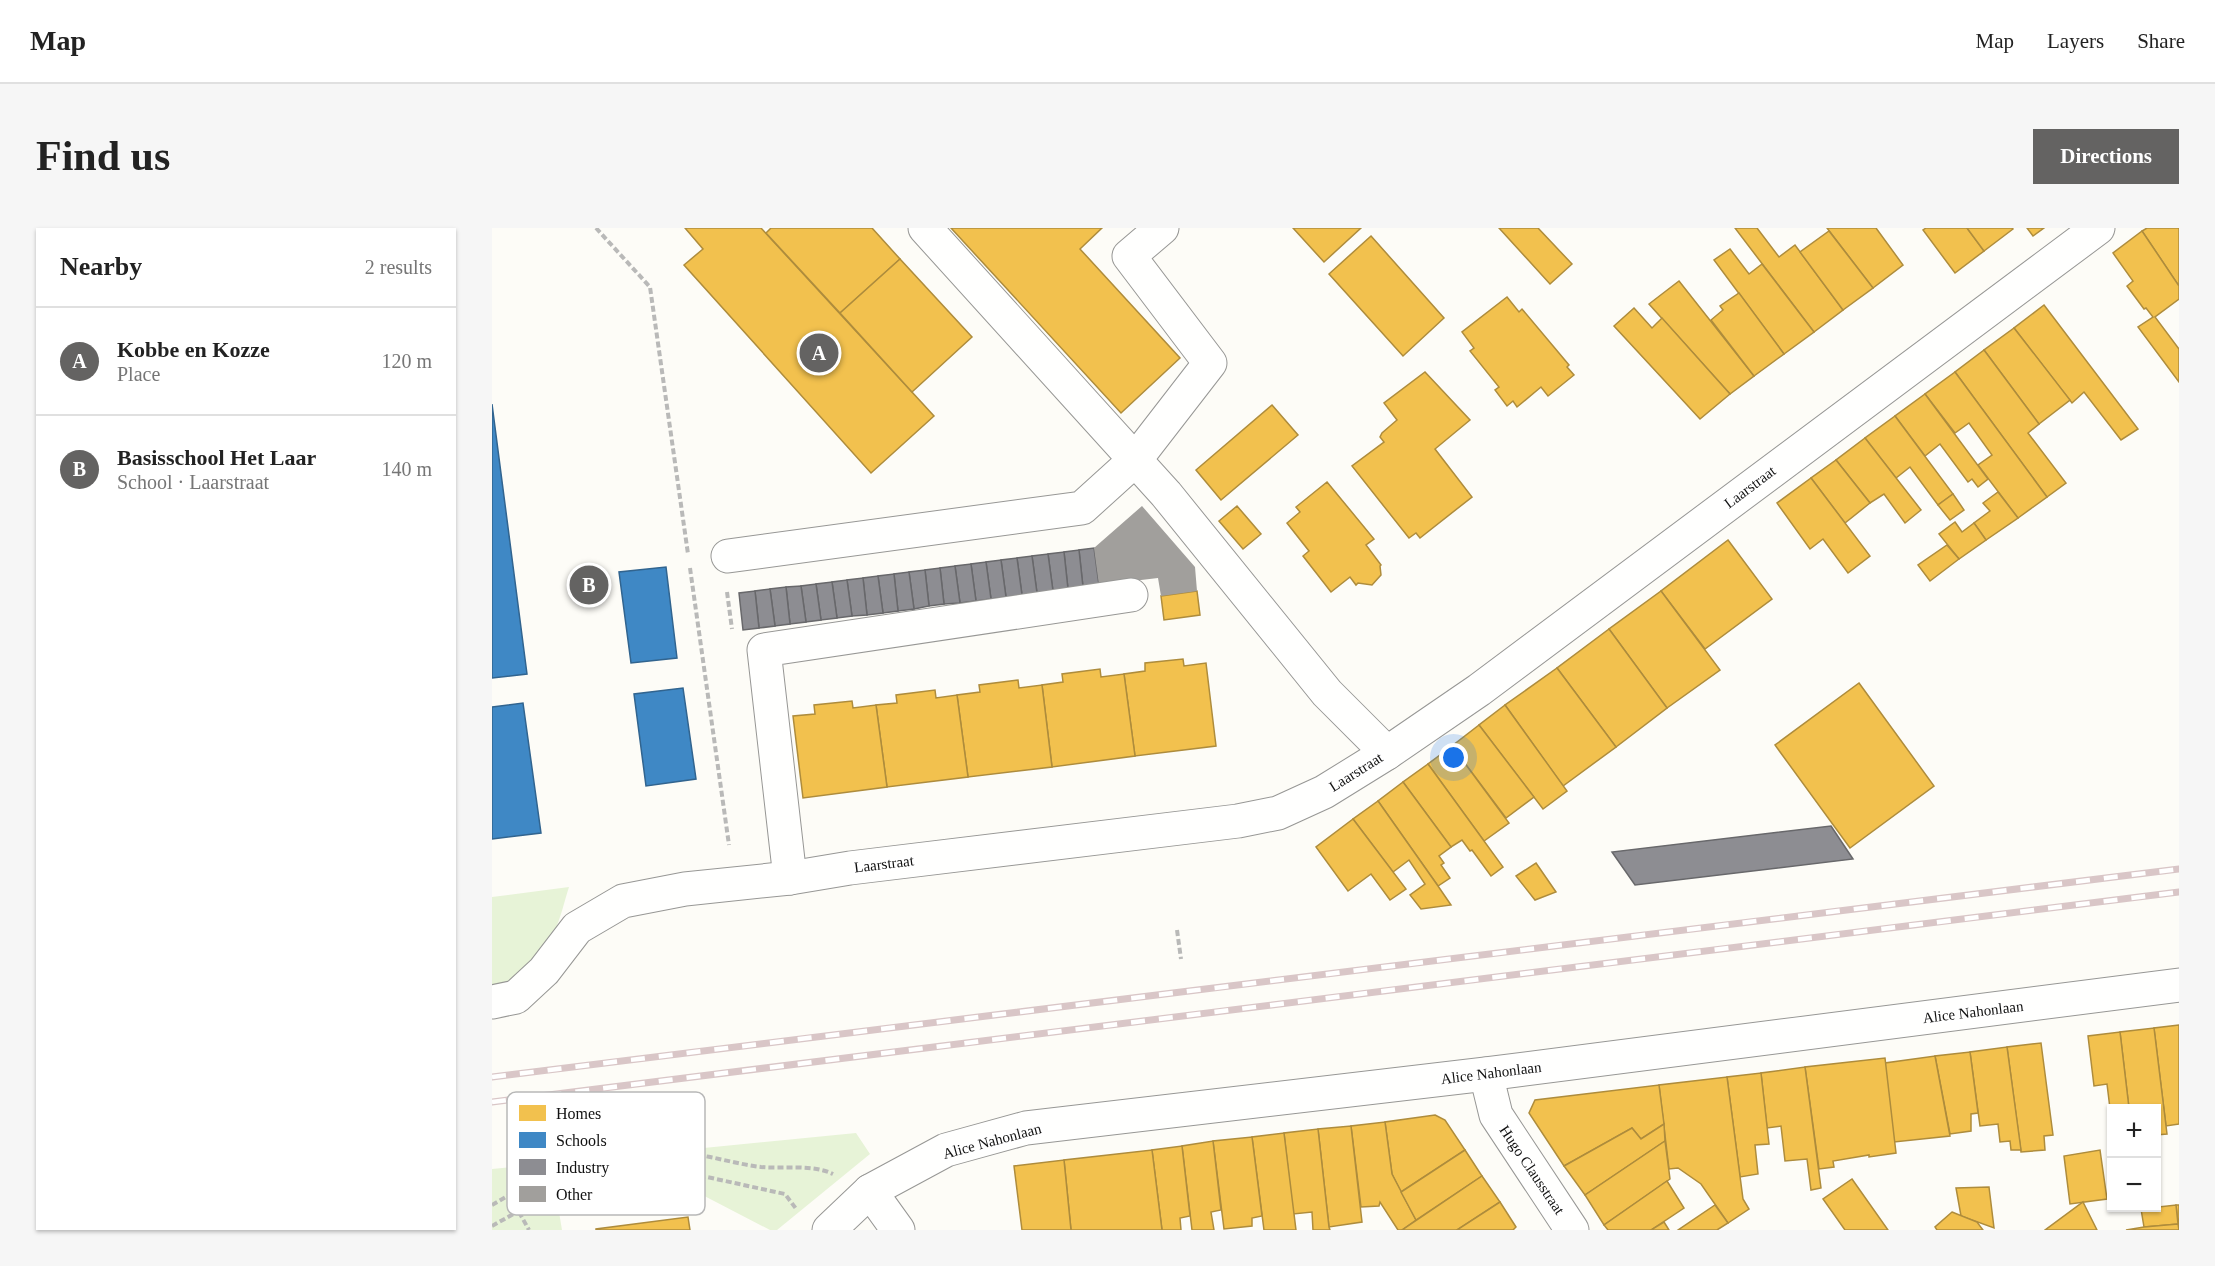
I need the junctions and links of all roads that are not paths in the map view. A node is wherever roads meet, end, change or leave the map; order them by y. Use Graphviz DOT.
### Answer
graph roads {
  1 [pos="925,228"];
  2 [pos="1162,228"];
  3 [pos="2098,228"];
  4 [pos="1135,459"];
  5 [pos="728,556"];
  6 [pos="1131,595"];
  7 [pos="1387,753"];
  8 [pos="790,878"];
  9 [pos="2179,986"];
  10 [pos="492,1002"];
  11 [pos="1486,1074"];
  12 [pos="870,1191"];
  13 [pos="829,1230"];
  14 [pos="898,1230"];
  15 [pos="1572,1230"];
  1 -- 4 [label="street"];
  2 -- 4 [label="street"];
  3 -- 7 [label="street, Laarstraat"];
  4 -- 5 [label="street"];
  4 -- 7 [label="street"];
  6 -- 8 [label="street"];
  7 -- 8 [label="street, Laarstraat"];
  8 -- 10 [label="street, Laarstraat"];
  9 -- 11 [label="street, Alice Nahonlaan"];
  11 -- 12 [label="street, Alice Nahonlaan"];
  11 -- 15 [label="street, Hugo Clausstraat"];
  12 -- 13 [label="street, Alice Nahonlaan"];
  12 -- 14 [label="street"];
}
